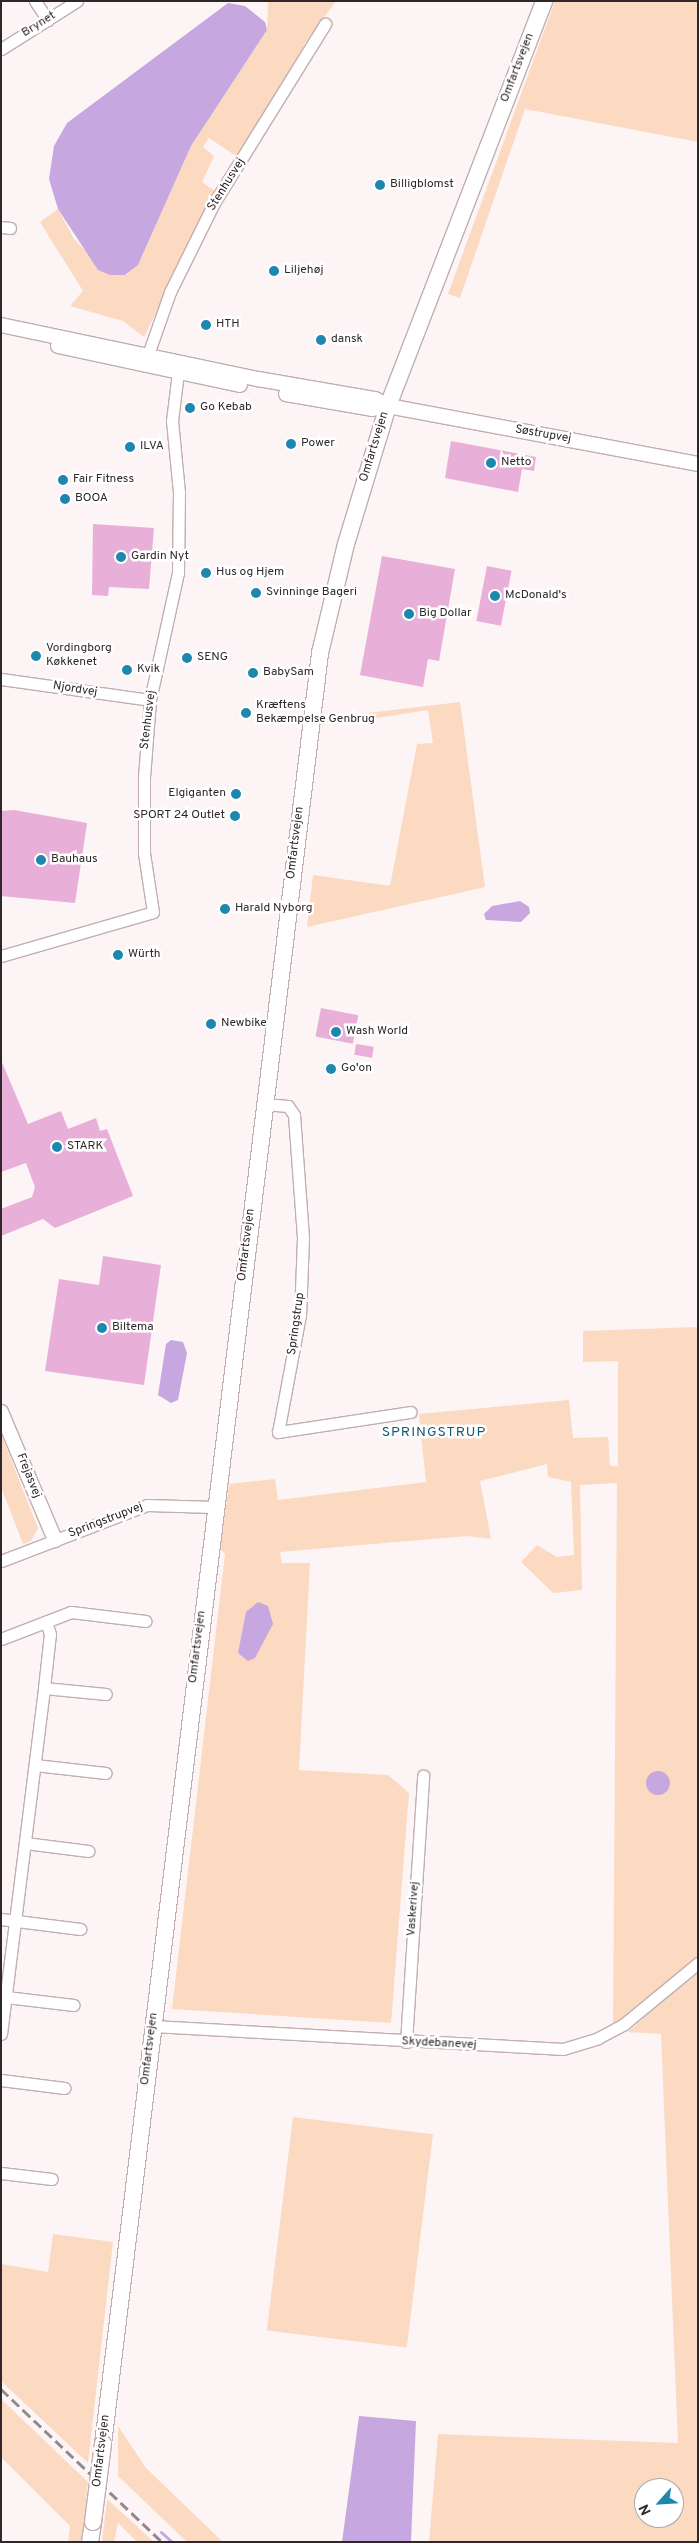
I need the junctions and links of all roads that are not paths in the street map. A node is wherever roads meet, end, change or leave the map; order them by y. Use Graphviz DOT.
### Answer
graph roads {
  1 [pos="35,1"];
  2 [pos="78,1"];
  3 [pos="544,1"];
  4 [pos="48,20"];
  5 [pos="325,24"];
  6 [pos="1,49"];
  7 [pos="1,325"];
  8 [pos="1,334"];
  9 [pos="146,360"];
  10 [pos="178,367"];
  11 [pos="388,406"];
  12 [pos="698,464"];
  13 [pos="1,679"];
  14 [pos="150,700"];
  15 [pos="1,956"];
  16 [pos="264,1104"];
  17 [pos="411,1412"];
  18 [pos="2,1415"];
  19 [pos="214,1507"];
  20 [pos="54,1540"];
  21 [pos="1,1561"];
  22 [pos="145,1621"];
  23 [pos="46,1622"];
  24 [pos="1,1639"];
  25 [pos="44,1688"];
  26 [pos="106,1694"];
  27 [pos="35,1765"];
  28 [pos="106,1773"];
  29 [pos="423,1776"];
  30 [pos="25,1843"];
  31 [pos="88,1851"];
  32 [pos="1,1920"];
  33 [pos="15,1921"];
  34 [pos="80,1929"];
  35 [pos="698,1963"];
  36 [pos="6,1997"];
  37 [pos="74,2005"];
  38 [pos="153,2026"];
  39 [pos="1,2034"];
  40 [pos="406,2042"];
  41 [pos="1,2080"];
  42 [pos="64,2088"];
  43 [pos="1,2173"];
  44 [pos="52,2179"];
  45 [pos="90,2542"];
  1 -- 4 [label="street"];
  2 -- 4 [label="street, Brynet"];
  3 -- 11 [label="main road, Omfartsvejen"];
  4 -- 6 [label="street, Brynet"];
  5 -- 9 [label="street, Stenhusvej"];
  7 -- 9 [label="street"];
  8 -- 9 [label="street"];
  9 -- 10 [label="street"];
  10 -- 11 [label="street"];
  10 -- 14 [label="street, Stenhusvej"];
  11 -- 12 [label="street, Søstrupvej"];
  11 -- 16 [label="main road, Omfartsvejen"];
  13 -- 14 [label="street, Njordvej"];
  14 -- 15 [label="street, Stenhusvej"];
  16 -- 17 [label="street, Springstrup"];
  16 -- 19 [label="main road, Omfartsvejen"];
  18 -- 20 [label="street, Frejasvej"];
  19 -- 20 [label="street, Springstrupvej"];
  19 -- 38 [label="main road, Omfartsvejen"];
  20 -- 21 [label="street, Springstrupvej"];
  22 -- 23 [label="street"];
  23 -- 24 [label="street"];
  23 -- 25 [label="street"];
  25 -- 26 [label="street"];
  25 -- 27 [label="street"];
  27 -- 28 [label="street"];
  27 -- 30 [label="street"];
  29 -- 40 [label="street, Vaskerivej"];
  30 -- 31 [label="street"];
  30 -- 33 [label="street"];
  32 -- 33 [label="street"];
  33 -- 34 [label="street"];
  33 -- 36 [label="street"];
  35 -- 40 [label="street, Skydebanevej"];
  36 -- 37 [label="street"];
  36 -- 39 [label="street"];
  38 -- 40 [label="street, Skydebanevej"];
  38 -- 45 [label="main road, Omfartsvejen, bridge"];
  41 -- 42 [label="street"];
  43 -- 44 [label="street"];
}
